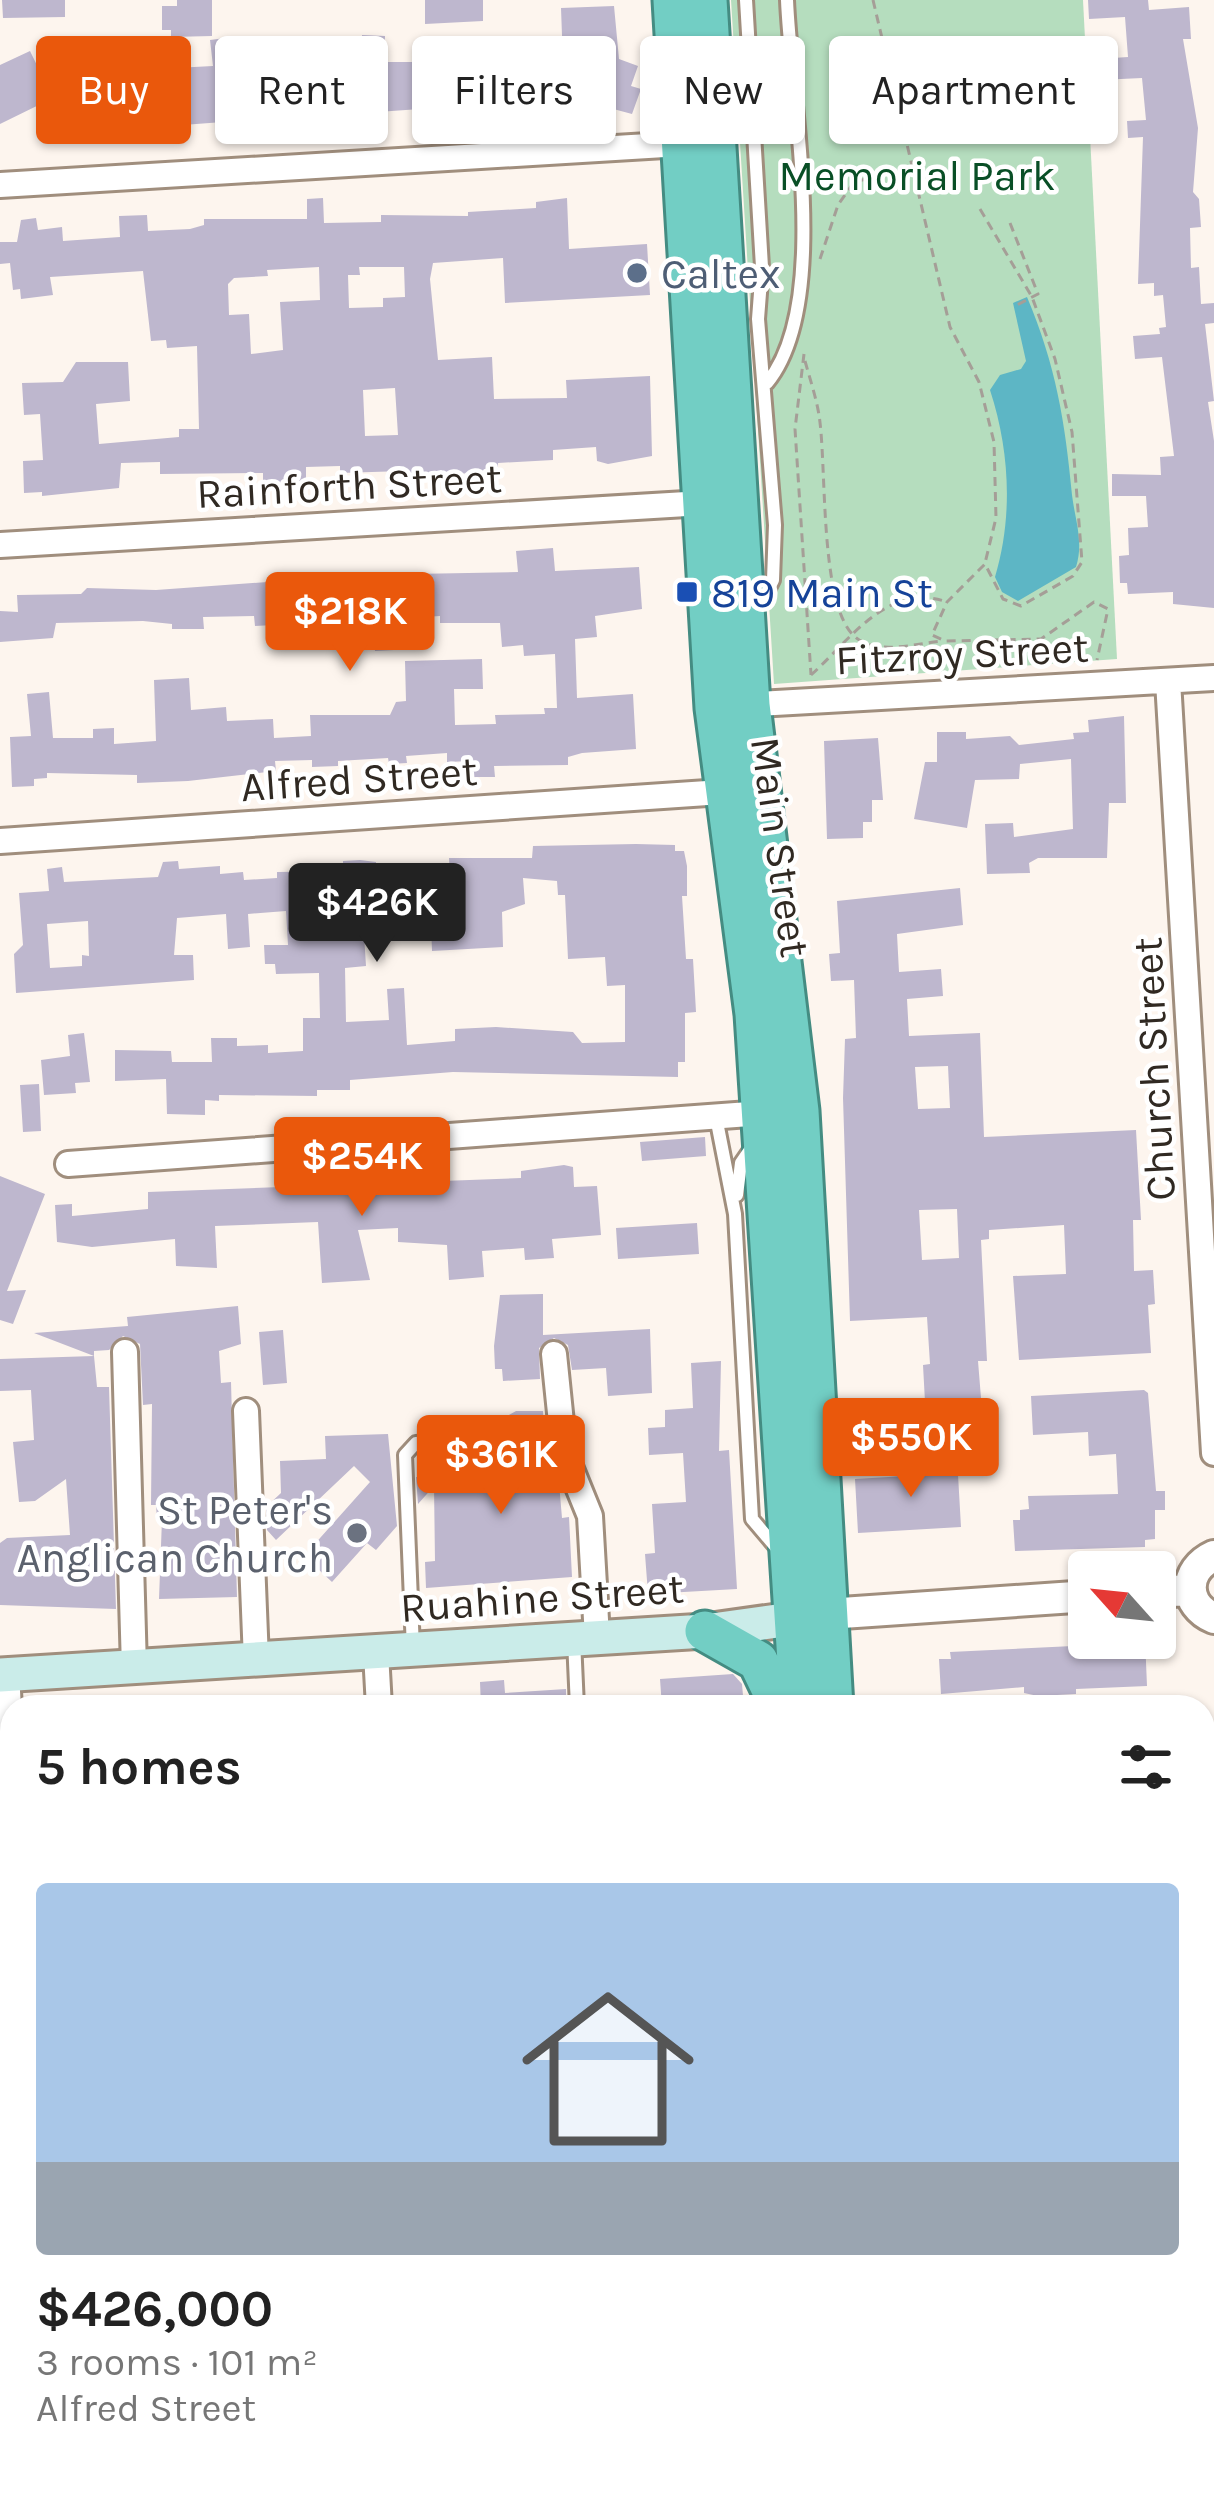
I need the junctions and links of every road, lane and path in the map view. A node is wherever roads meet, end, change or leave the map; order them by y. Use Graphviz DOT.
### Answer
graph roads {
  1 [pos="673,0"];
  2 [pos="707,0"];
  3 [pos="746,0"];
  4 [pos="787,0"];
  5 [pos="873,0"];
  6 [pos="675,36"];
  7 [pos="681,144"];
  8 [pos="912,168"];
  9 [pos="0,185"];
  10 [pos="980,209"];
  11 [pos="1010,223"];
  12 [pos="813,271"];
  13 [pos="1030,298"];
  14 [pos="1015,306"];
  15 [pos="742,321"];
  16 [pos="804,353"];
  17 [pos="767,383"];
  18 [pos="801,399"];
  19 [pos="768,405"];
  20 [pos="703,503"];
  21 [pos="0,544"];
  22 [pos="985,565"];
  23 [pos="947,602"];
  24 [pos="743,604"];
  25 [pos="854,637"];
  26 [pos="945,641"];
  27 [pos="1096,662"];
  28 [pos="1214,678"];
  29 [pos="1168,680"];
  30 [pos="812,701"];
  31 [pos="732,706"];
  32 [pos="722,792"];
  33 [pos="0,841"];
  34 [pos="716,1116"];
  35 [pos="763,1121"];
  36 [pos="68,1164"];
  37 [pos="735,1214"];
  38 [pos="1208,1246"];
  39 [pos="124,1352"];
  40 [pos="554,1354"];
  41 [pos="246,1411"];
  42 [pos="467,1438"];
  43 [pos="1214,1453"];
  44 [pos="1214,1556"];
  45 [pos="789,1562"];
  46 [pos="1176,1591"];
  47 [pos="1189,1591"];
  48 [pos="1068,1598"];
  49 [pos="811,1617"];
  50 [pos="1214,1618"];
  51 [pos="705,1631"];
  52 [pos="586,1638"];
  53 [pos="413,1651"];
  54 [pos="376,1653"];
  55 [pos="256,1660"];
  56 [pos="134,1668"];
  57 [pos="4,1675"];
  58 [pos="378,1695"];
  59 [pos="579,1695"];
  60 [pos="774,1695"];
  61 [pos="801,1695"];
  62 [pos="830,1695"];
  1 -- 6 [label="highway, Main Street"];
  2 -- 15 [label="highway, Main Street"];
  3 -- 15 [label="lane"];
  4 -- 17 [label="lane"];
  5 -- 8 [label="path"];
  7 -- 9 [label="street"];
  7 -- 20 [label="highway, Main Street"];
  8 -- 12 [label="path"];
  8 -- 22 [label="path"];
  10 -- 13 [label="path"];
  11 -- 13 [label="path"];
  13 -- 14 [label="path"];
  13 -- 22 [label="path"];
  15 -- 17 [label="lane"];
  15 -- 24 [label="highway, Main Street"];
  16 -- 25 [label="path"];
  17 -- 19 [label="lane"];
  18 -- 19 [label="path"];
  19 -- 24 [label="lane"];
  20 -- 21 [label="street, Rainforth Street"];
  20 -- 31 [label="highway, Main Street"];
  22 -- 23 [label="path"];
  23 -- 25 [label="path"];
  23 -- 26 [label="path"];
  24 -- 31 [label="highway, Main Street"];
  25 -- 26 [label="path"];
  25 -- 30 [label="path"];
  26 -- 27 [label="path"];
  28 -- 29 [label="street, Fitzroy Street"];
  29 -- 30 [label="street, Fitzroy Street"];
  29 -- 38 [label="street, Church Street"];
  30 -- 31 [label="street, Fitzroy Street"];
  31 -- 32 [label="highway, Main Street"];
  31 -- 49 [label="highway, Main Street"];
  32 -- 33 [label="street, Alfred Street"];
  32 -- 35 [label="highway, Main Street"];
  34 -- 35 [label="street"];
  34 -- 36 [label="street"];
  34 -- 37 [label="lane"];
  35 -- 37 [label="lane"];
  35 -- 45 [label="highway, Main Street"];
  37 -- 45 [label="lane"];
  38 -- 43 [label="street, Church Street"];
  39 -- 56 [label="street"];
  40 -- 52 [label="street"];
  41 -- 55 [label="street"];
  42 -- 53 [label="lane"];
  44 -- 47 [label="street"];
  45 -- 49 [label="highway, Main Street"];
  46 -- 47 [label="street"];
  47 -- 50 [label="street"];
  48 -- 49 [label="street, Ruahine Street"];
  49 -- 51 [label="main road, Ruahine Street"];
  49 -- 61 [label="highway, Main Street"];
  49 -- 62 [label="highway, Main Street"];
  51 -- 52 [label="main road, Ruahine Street"];
  51 -- 60 [label="highway"];
  52 -- 53 [label="main road, Ruahine Street"];
  52 -- 59 [label="lane"];
  53 -- 54 [label="main road, Ruahine Street"];
  54 -- 55 [label="main road, Ruahine Street"];
  54 -- 58 [label="street"];
  55 -- 56 [label="main road, Ruahine Street"];
  56 -- 57 [label="main road, Ruahine Street"];
}
